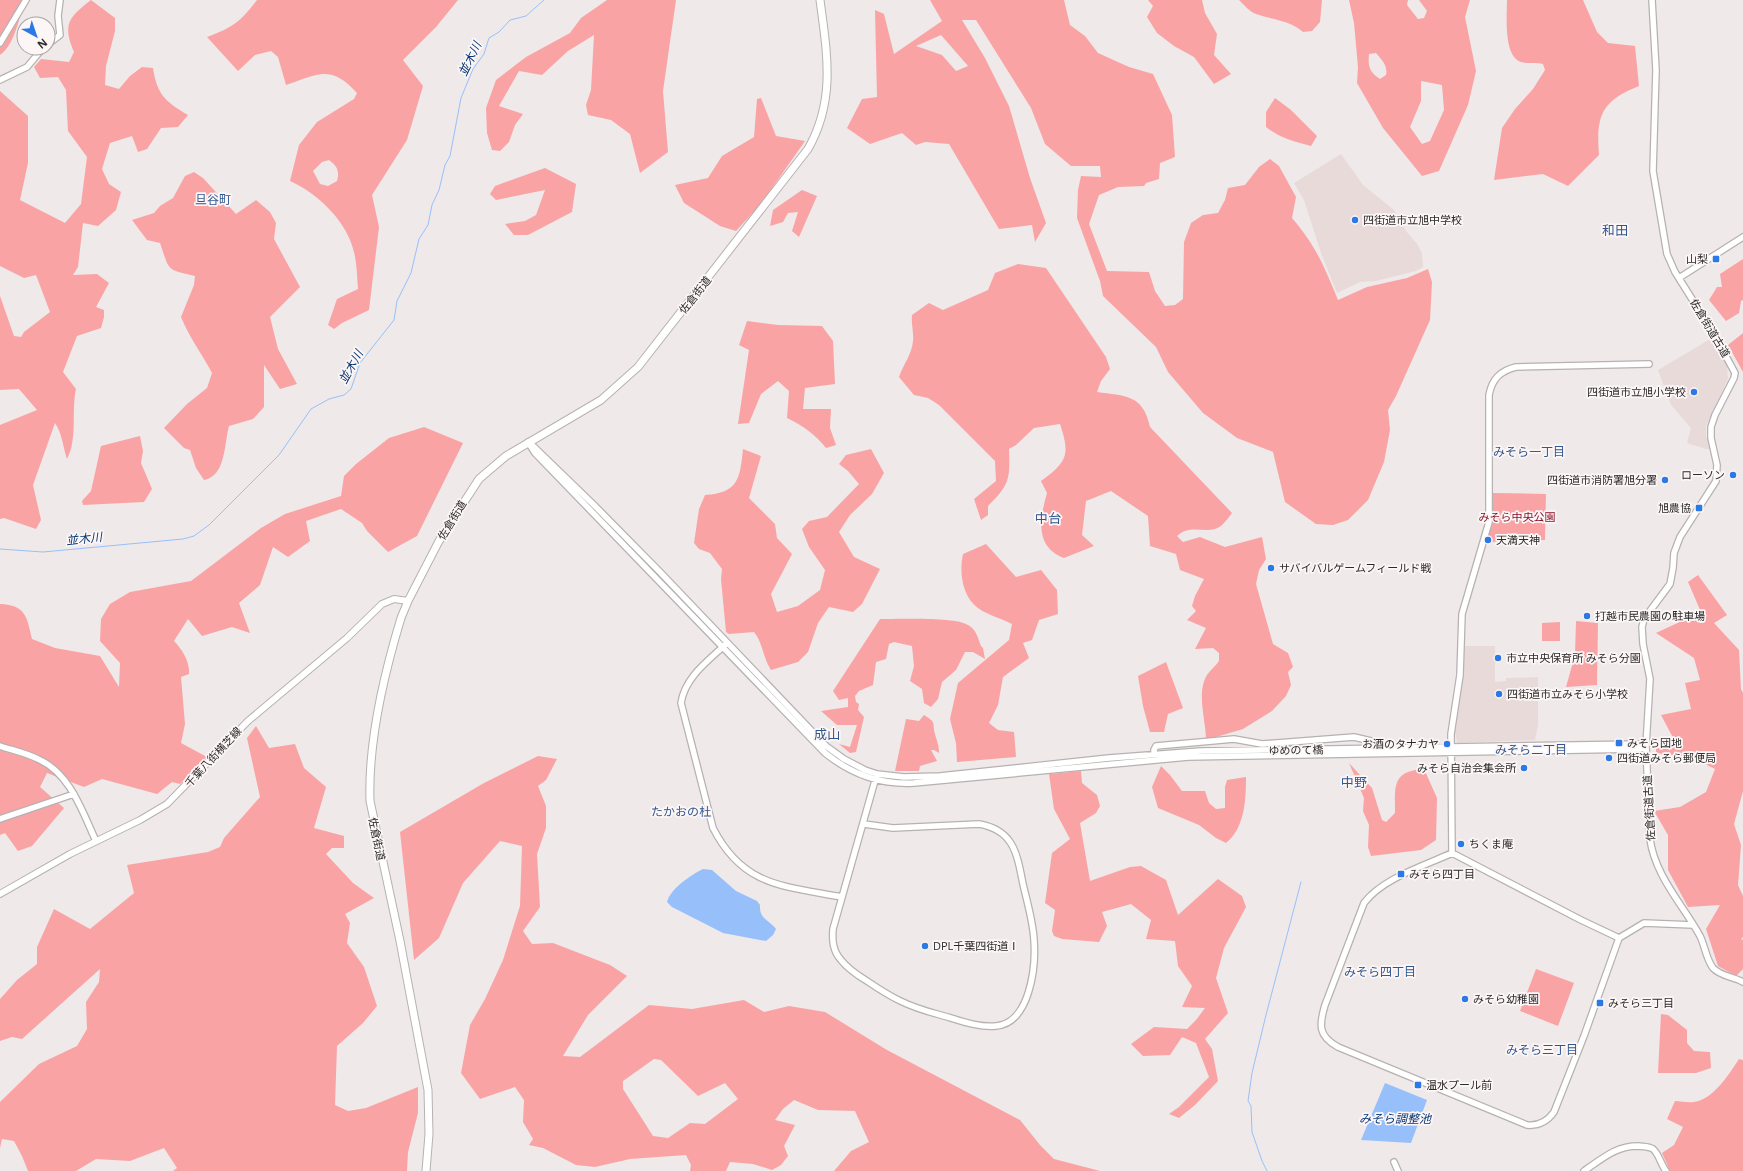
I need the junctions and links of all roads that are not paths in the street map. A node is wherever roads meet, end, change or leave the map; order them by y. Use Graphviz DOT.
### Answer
graph roads {
  1 [pos="26,0"];
  2 [pos="60,0"];
  3 [pos="820,0"];
  4 [pos="1652,0"];
  5 [pos="56,38"];
  6 [pos="0,43"];
  7 [pos="36,56"];
  8 [pos="0,80"];
  9 [pos="1743,237"];
  10 [pos="1679,278"];
  11 [pos="1649,364"];
  12 [pos="528,442"];
  13 [pos="408,601"];
  14 [pos="726,644"];
  15 [pos="0,746"];
  16 [pos="1646,746"];
  17 [pos="1373,748"];
  18 [pos="1451,749"];
  19 [pos="1350,751"];
  20 [pos="1240,753"];
  21 [pos="1154,754"];
  22 [pos="876,777"];
  23 [pos="74,794"];
  24 [pos="0,819"];
  25 [pos="864,824"];
  26 [pos="96,841"];
  27 [pos="1452,852"];
  28 [pos="0,894"];
  29 [pos="842,897"];
  30 [pos="1693,925"];
  31 [pos="1619,938"];
  32 [pos="1743,982"];
  33 [pos="1394,1162"];
  34 [pos="426,1171"];
  35 [pos="1398,1171"];
  36 [pos="1584,1171"];
  37 [pos="1666,1171"];
  1 -- 6 [label="street"];
  2 -- 5 [label="street"];
  3 -- 12 [label="highway, 佐倉街道"];
  4 -- 10 [label="street, 佐倉街道古道"];
  7 -- 8 [label="street"];
  9 -- 10 [label="street"];
  10 -- 16 [label="street, 佐倉街道古道"];
  11 -- 18 [label="street"];
  12 -- 13 [label="highway, 佐倉街道"];
  12 -- 14 [label="street"];
  13 -- 26 [label="main road, 千葉八街横芝線"];
  13 -- 34 [label="highway, 佐倉街道"];
  14 -- 22 [label="street"];
  14 -- 29 [label="street"];
  15 -- 23 [label="street"];
  16 -- 18 [label="street"];
  16 -- 30 [label="street, 佐倉街道古道"];
  17 -- 18 [label="street"];
  17 -- 19 [label="street"];
  17 -- 21 [label="street"];
  18 -- 19 [label="street"];
  18 -- 27 [label="street"];
  19 -- 20 [label="street, ゆめのて橋"];
  20 -- 21 [label="street"];
  20 -- 22 [label="street"];
  21 -- 22 [label="street"];
  22 -- 25 [label="street"];
  23 -- 24 [label="street"];
  23 -- 26 [label="street"];
  25 -- 29 [label="street"];
  25 -- 29 [label="street"];
  26 -- 28 [label="main road, 千葉八街横芝線"];
  27 -- 31 [label="street"];
  27 -- 31 [label="street"];
  30 -- 31 [label="street"];
  30 -- 32 [label="street, 佐倉街道古道"];
  33 -- 35 [label="street"];
  36 -- 37 [label="street"];
}
